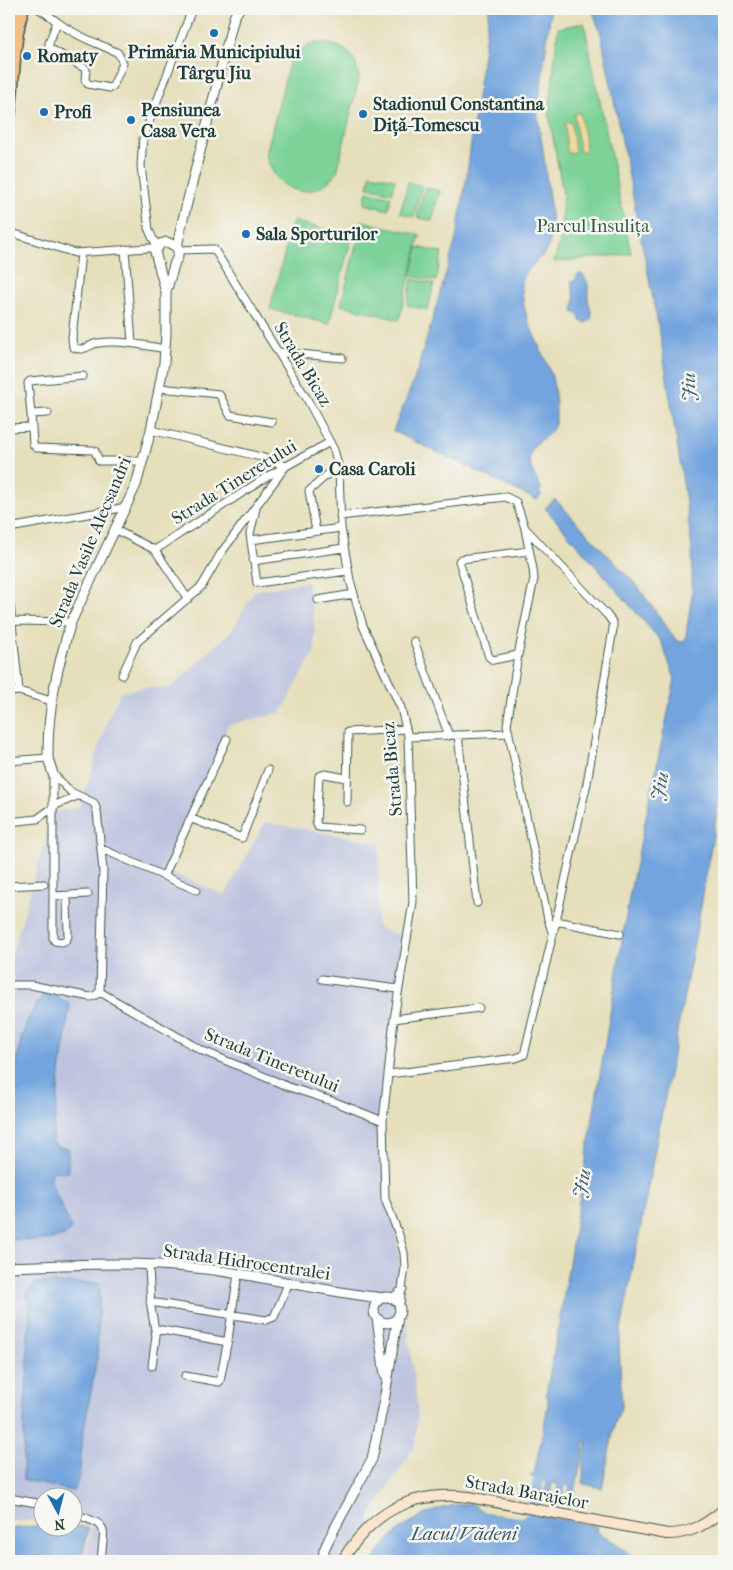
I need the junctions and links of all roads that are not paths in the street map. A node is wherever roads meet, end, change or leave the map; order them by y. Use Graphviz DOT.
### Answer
graph roads {
  1 [pos="15,9"];
  2 [pos="23,9"];
  3 [pos="39,9"];
  4 [pos="192,9"];
  5 [pos="236,11"];
  6 [pos="57,22"];
  7 [pos="9,40"];
  8 [pos="12,62"];
  9 [pos="9,118"];
  10 [pos="9,232"];
  11 [pos="157,248"];
  12 [pos="125,249"];
  13 [pos="176,252"];
  14 [pos="80,253"];
  15 [pos="159,262"];
  16 [pos="166,292"];
  17 [pos="132,343"];
  18 [pos="165,349"];
  19 [pos="279,352"];
  20 [pos="342,358"];
  21 [pos="83,376"];
  22 [pos="160,388"];
  23 [pos="48,413"];
  24 [pos="31,414"];
  25 [pos="272,422"];
  26 [pos="32,427"];
  27 [pos="9,428"];
  28 [pos="151,430"];
  29 [pos="330,442"];
  30 [pos="143,461"];
  31 [pos="338,465"];
  32 [pos="286,466"];
  33 [pos="258,502"];
  34 [pos="127,507"];
  35 [pos="340,516"];
  36 [pos="9,528"];
  37 [pos="341,528"];
  38 [pos="525,528"];
  39 [pos="116,530"];
  40 [pos="316,531"];
  41 [pos="251,540"];
  42 [pos="344,548"];
  43 [pos="155,550"];
  44 [pos="529,551"];
  45 [pos="253,560"];
  46 [pos="348,571"];
  47 [pos="9,594"];
  48 [pos="354,594"];
  49 [pos="188,600"];
  50 [pos="318,600"];
  51 [pos="10,611"];
  52 [pos="12,621"];
  53 [pos="71,622"];
  54 [pos="414,641"];
  55 [pos="518,655"];
  56 [pos="122,675"];
  57 [pos="19,691"];
  58 [pos="9,692"];
  59 [pos="51,701"];
  60 [pos="406,728"];
  61 [pos="509,733"];
  62 [pos="458,735"];
  63 [pos="449,736"];
  64 [pos="408,737"];
  65 [pos="227,739"];
  66 [pos="48,758"];
  67 [pos="9,761"];
  68 [pos="268,770"];
  69 [pos="53,774"];
  70 [pos="346,778"];
  71 [pos="77,796"];
  72 [pos="346,802"];
  73 [pos="52,809"];
  74 [pos="192,819"];
  75 [pos="9,822"];
  76 [pos="360,830"];
  77 [pos="102,849"];
  78 [pos="164,876"];
  79 [pos="44,884"];
  80 [pos="9,886"];
  81 [pos="196,890"];
  82 [pos="88,894"];
  83 [pos="53,896"];
  84 [pos="67,896"];
  85 [pos="477,903"];
  86 [pos="556,921"];
  87 [pos="620,934"];
  88 [pos="553,935"];
  89 [pos="322,980"];
  90 [pos="9,985"];
  91 [pos="398,989"];
  92 [pos="100,992"];
  93 [pos="479,1008"];
  94 [pos="394,1019"];
  95 [pos="389,1074"];
  96 [pos="383,1121"];
  97 [pos="149,1265"];
  98 [pos="9,1267"];
  99 [pos="238,1274"];
  100 [pos="289,1282"];
  101 [pos="403,1289"];
  102 [pos="360,1296"];
  103 [pos="388,1298"];
  104 [pos="150,1302"];
  105 [pos="399,1313"];
  106 [pos="232,1315"];
  107 [pos="376,1315"];
  108 [pos="156,1329"];
  109 [pos="228,1342"];
  110 [pos="152,1366"];
  111 [pos="184,1376"];
  112 [pos="386,1385"];
  113 [pos="9,1498"];
  114 [pos="32,1502"];
  115 [pos="724,1509"];
  116 [pos="82,1516"];
  117 [pos="101,1561"];
  118 [pos="323,1561"];
  119 [pos="342,1561"];
  1 -- 7 [label="main road"];
  2 -- 8 [label="main road"];
  3 -- 6 [label="street"];
  4 -- 11 [label="street"];
  5 -- 13 [label="street"];
  6 -- 6 [label="street"];
  8 -- 9 [label="main road"];
  10 -- 14 [label="street"];
  11 -- 12 [label="street"];
  11 -- 13 [label="street"];
  11 -- 15 [label="street, Strada Vasile Alecsandri"];
  12 -- 14 [label="street"];
  12 -- 17 [label="street"];
  13 -- 15 [label="street"];
  13 -- 16 [label="street, Strada Vasile Alecsandri"];
  13 -- 19 [label="street, Strada Bicaz"];
  14 -- 17 [label="street"];
  15 -- 16 [label="street, Strada Vasile Alecsandri"];
  16 -- 18 [label="street, Strada Vasile Alecsandri"];
  17 -- 18 [label="street"];
  18 -- 22 [label="street, Strada Vasile Alecsandri"];
  19 -- 20 [label="street"];
  19 -- 29 [label="street, Strada Bicaz"];
  21 -- 24 [label="street"];
  22 -- 25 [label="street"];
  22 -- 28 [label="street, Strada Vasile Alecsandri"];
  23 -- 24 [label="street"];
  24 -- 26 [label="street"];
  26 -- 27 [label="street"];
  26 -- 30 [label="street"];
  28 -- 30 [label="street, Strada Vasile Alecsandri"];
  28 -- 32 [label="street"];
  29 -- 31 [label="street, Strada Bicaz"];
  29 -- 32 [label="street, Strada Tineretului"];
  30 -- 34 [label="street, Strada Vasile Alecsandri"];
  31 -- 35 [label="street, Strada Bicaz"];
  31 -- 40 [label="street"];
  32 -- 33 [label="street"];
  32 -- 43 [label="street, Strada Tineretului"];
  33 -- 41 [label="street"];
  33 -- 49 [label="street"];
  34 -- 36 [label="street"];
  34 -- 39 [label="street, Strada Vasile Alecsandri"];
  35 -- 37 [label="street, Strada Bicaz"];
  35 -- 38 [label="street"];
  37 -- 40 [label="street"];
  37 -- 42 [label="street, Strada Bicaz"];
  38 -- 44 [label="street"];
  38 -- 86 [label="street"];
  39 -- 43 [label="street"];
  39 -- 53 [label="street, Strada Vasile Alecsandri"];
  40 -- 41 [label="street"];
  41 -- 45 [label="street"];
  42 -- 45 [label="street"];
  42 -- 46 [label="street, Strada Bicaz"];
  43 -- 49 [label="street"];
  44 -- 55 [label="street"];
  44 -- 55 [label="street"];
  45 -- 46 [label="street"];
  46 -- 48 [label="street, Strada Bicaz"];
  47 -- 51 [label="street"];
  48 -- 50 [label="street"];
  48 -- 60 [label="street, Strada Bicaz"];
  49 -- 56 [label="street"];
  51 -- 52 [label="street"];
  52 -- 53 [label="street"];
  52 -- 57 [label="street"];
  53 -- 59 [label="street, Strada Vasile Alecsandri"];
  54 -- 63 [label="street"];
  55 -- 61 [label="street"];
  57 -- 58 [label="street"];
  57 -- 59 [label="street"];
  59 -- 66 [label="street, Strada Vasile Alecsandri"];
  60 -- 64 [label="street, Strada Bicaz"];
  60 -- 70 [label="street"];
  61 -- 62 [label="street"];
  61 -- 88 [label="street"];
  62 -- 63 [label="street"];
  62 -- 85 [label="street"];
  63 -- 64 [label="street"];
  64 -- 91 [label="street, Strada Bicaz"];
  65 -- 74 [label="street"];
  66 -- 67 [label="street"];
  66 -- 69 [label="street, Strada Vasile Alecsandri"];
  68 -- 74 [label="street"];
  69 -- 71 [label="street, Strada Vasile Alecsandri"];
  69 -- 73 [label="street, Strada Vasile Alecsandri"];
  70 -- 72 [label="street"];
  70 -- 76 [label="street"];
  71 -- 73 [label="street"];
  71 -- 77 [label="street, Strada Vasile Alecsandri"];
  73 -- 75 [label="street"];
  73 -- 83 [label="street, Strada Vasile Alecsandri"];
  74 -- 78 [label="street"];
  77 -- 78 [label="street"];
  77 -- 92 [label="street, Strada Vasile Alecsandri"];
  78 -- 81 [label="street"];
  79 -- 80 [label="street"];
  82 -- 84 [label="street"];
  83 -- 84 [label="street"];
  83 -- 84 [label="street, Strada Vasile Alecsandri"];
  86 -- 87 [label="street"];
  86 -- 88 [label="street"];
  88 -- 95 [label="street"];
  89 -- 91 [label="street"];
  90 -- 92 [label="street"];
  91 -- 94 [label="street, Strada Bicaz"];
  92 -- 96 [label="street, Strada Tineretului"];
  93 -- 94 [label="street"];
  94 -- 95 [label="street, Strada Bicaz"];
  95 -- 96 [label="street, Strada Bicaz"];
  96 -- 101 [label="street, Strada Bicaz"];
  97 -- 98 [label="street, Strada Hidrocentralei"];
  97 -- 99 [label="street, Strada Hidrocentralei"];
  97 -- 104 [label="street"];
  99 -- 100 [label="street, Strada Hidrocentralei"];
  99 -- 106 [label="street"];
  100 -- 102 [label="street, Strada Hidrocentralei"];
  100 -- 106 [label="street"];
  101 -- 103 [label="street"];
  101 -- 105 [label="street, Strada Bicaz"];
  102 -- 103 [label="street, Strada Hidrocentralei"];
  102 -- 107 [label="street"];
  103 -- 105 [label="street"];
  103 -- 107 [label="street"];
  104 -- 106 [label="street"];
  104 -- 108 [label="street"];
  105 -- 107 [label="street"];
  105 -- 112 [label="street"];
  106 -- 109 [label="street"];
  107 -- 112 [label="street"];
  108 -- 109 [label="street"];
  108 -- 110 [label="street"];
  109 -- 111 [label="street"];
  112 -- 118 [label="street"];
  113 -- 114 [label="street"];
  115 -- 119 [label="main road, Strada Barajelor"];
  116 -- 117 [label="street"];
}
